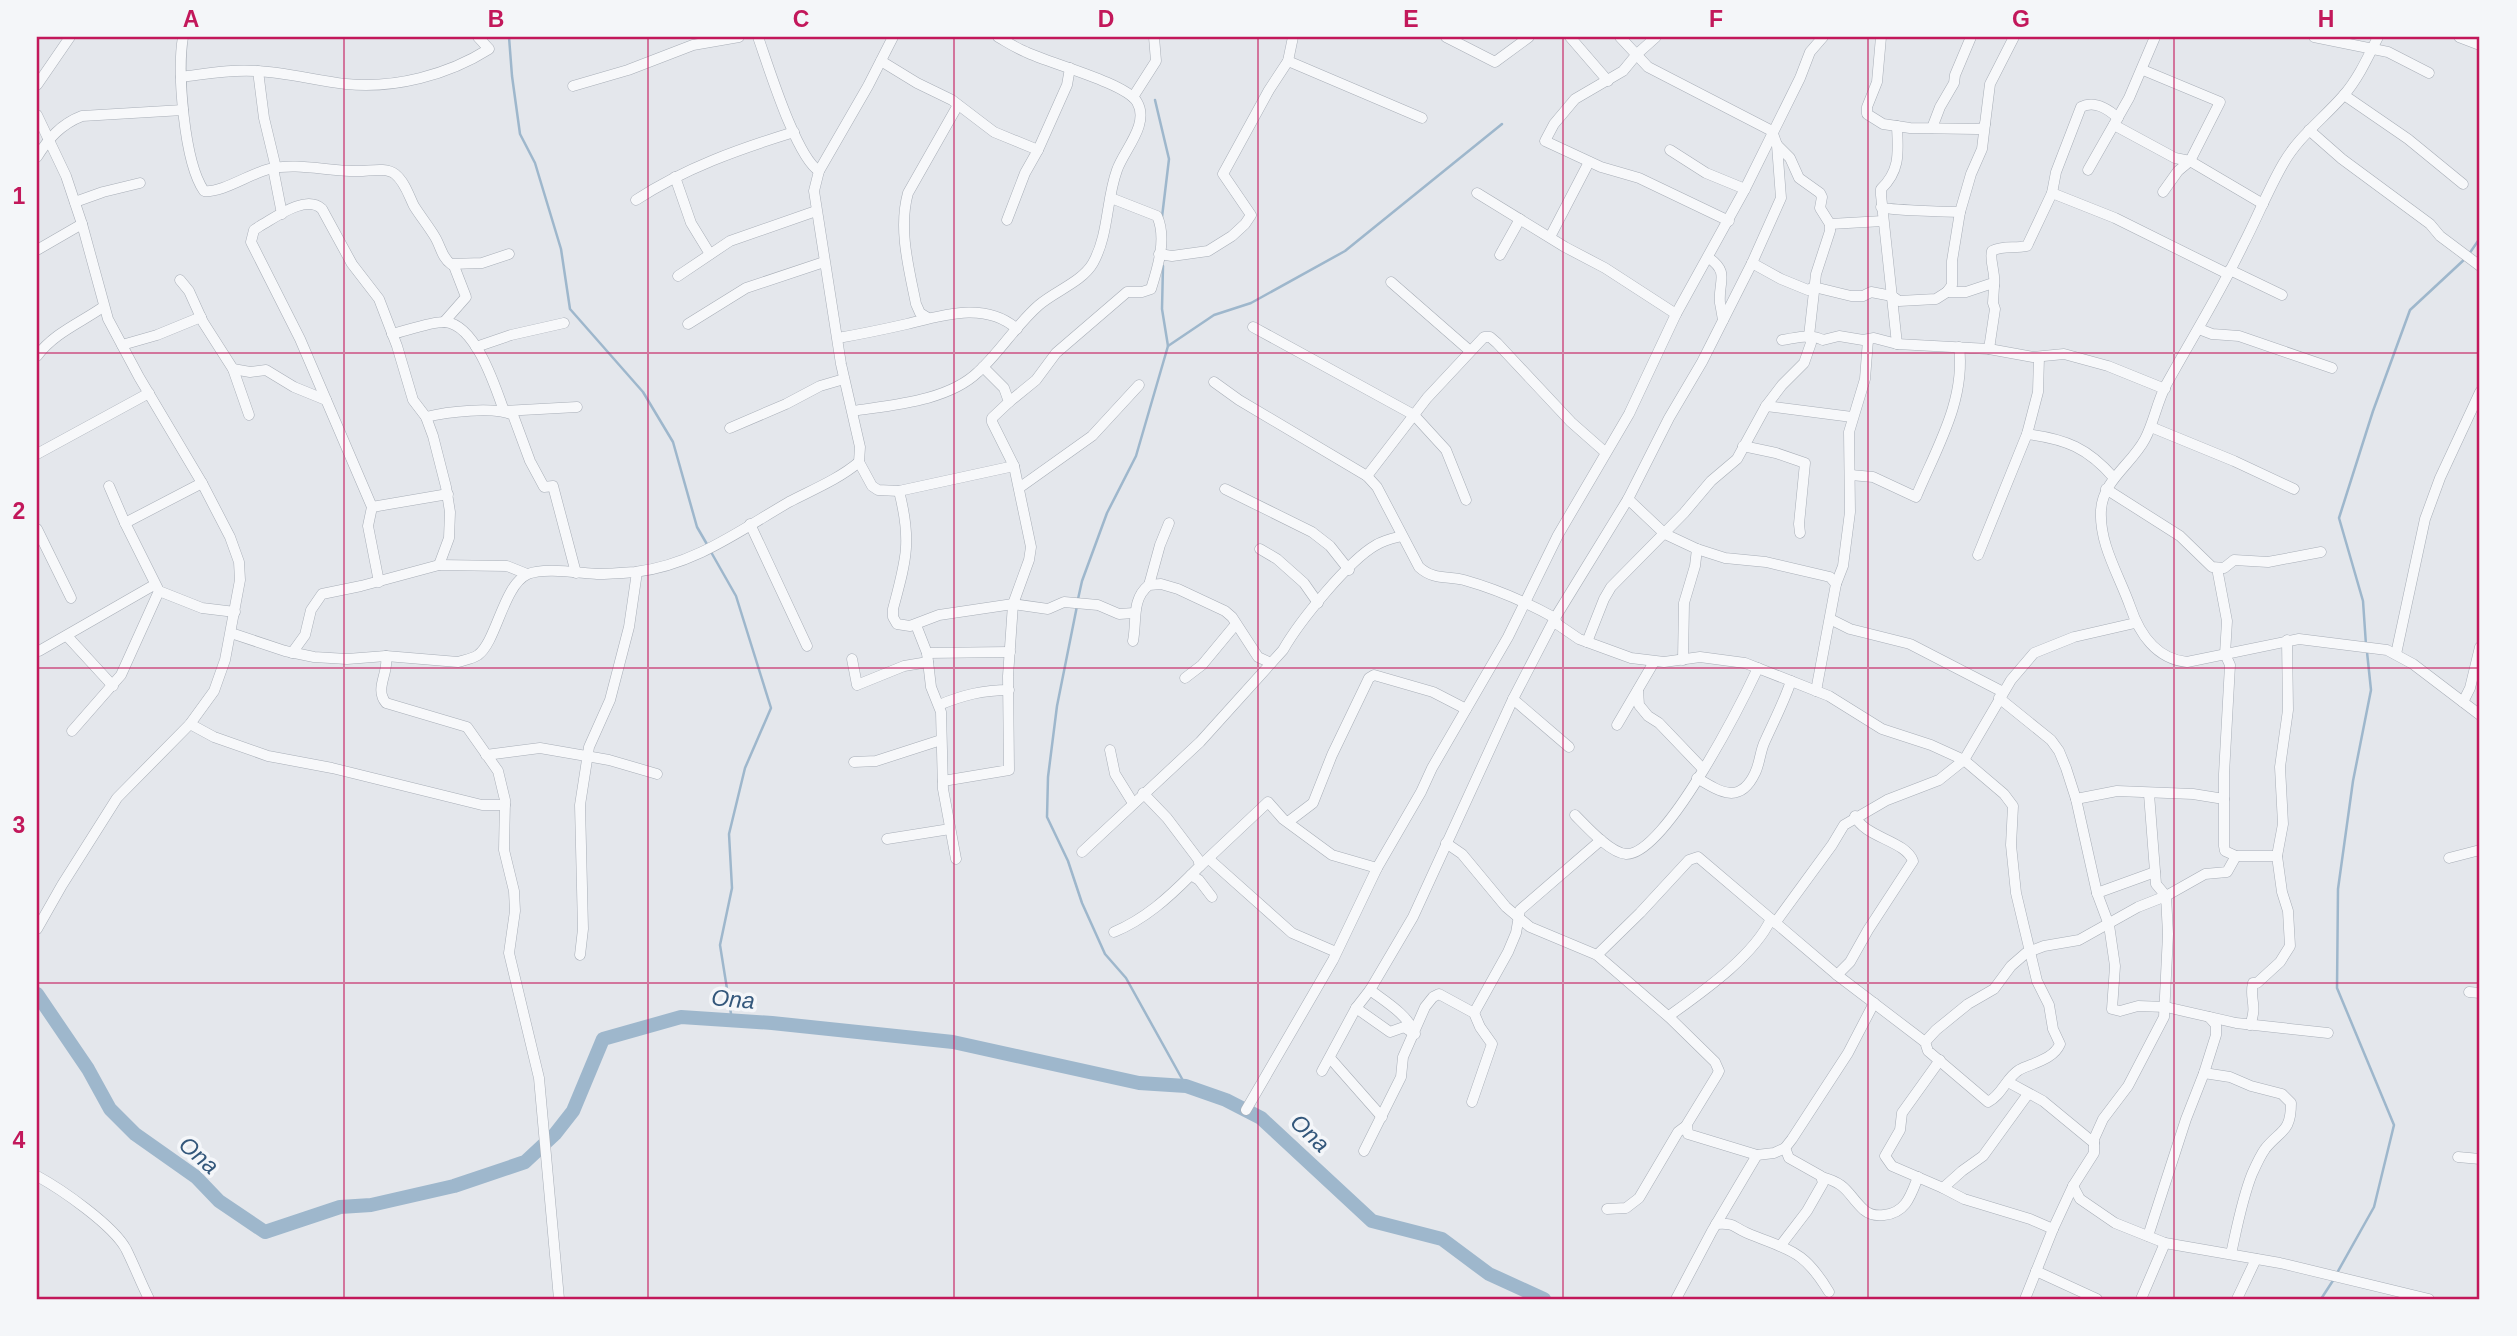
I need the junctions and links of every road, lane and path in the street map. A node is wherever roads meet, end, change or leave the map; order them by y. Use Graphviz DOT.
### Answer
graph roads {
  1 [pos="70,37"];
  2 [pos="183,37"];
  3 [pos="478,37"];
  4 [pos="739,37"];
  5 [pos="758,37"];
  6 [pos="893,37"];
  7 [pos="998,37"];
  8 [pos="1154,37"];
  9 [pos="1293,37"];
  10 [pos="1446,37"];
  11 [pos="1528,37"];
  12 [pos="1570,37"];
  13 [pos="1620,37"];
  14 [pos="1656,37"];
  15 [pos="1822,37"];
  16 [pos="1881,37"];
  17 [pos="1971,37"];
  18 [pos="2014,37"];
  19 [pos="2155,37"];
  20 [pos="2314,37"];
  21 [pos="2378,37"];
  22 [pos="2459,37"];
  23 [pos="2480,45"];
  24 [pos="2372,48"];
  25 [pos="1637,54"];
  26 [pos="881,61"];
  27 [pos="1288,61"];
  28 [pos="1070,68"];
  29 [pos="2143,70"];
  30 [pos="258,71"];
  31 [pos="2429,73"];
  32 [pos="181,77"];
  33 [pos="1608,81"];
  34 [pos="37,85"];
  35 [pos="573,86"];
  36 [pos="2344,95"];
  37 [pos="1133,97"];
  38 [pos="958,105"];
  39 [pos="183,110"];
  40 [pos="37,115"];
  41 [pos="1422,118"];
  42 [pos="2116,121"];
  43 [pos="1985,124"];
  44 [pos="1897,126"];
  45 [pos="1932,128"];
  46 [pos="2309,130"];
  47 [pos="1772,131"];
  48 [pos="794,132"];
  49 [pos="48,139"];
  50 [pos="1777,145"];
  51 [pos="1038,150"];
  52 [pos="1670,150"];
  53 [pos="37,157"];
  54 [pos="2190,161"];
  55 [pos="1589,162"];
  56 [pos="274,168"];
  57 [pos="2088,170"];
  58 [pos="819,171"];
  59 [pos="675,177"];
  60 [pos="140,183"];
  61 [pos="2463,184"];
  62 [pos="1745,189"];
  63 [pos="2163,192"];
  64 [pos="1478,193"];
  65 [pos="2052,193"];
  66 [pos="1111,198"];
  67 [pos="636,200"];
  68 [pos="75,202"];
  69 [pos="2263,204"];
  70 [pos="1881,207"];
  71 [pos="816,211"];
  72 [pos="1959,212"];
  73 [pos="282,214"];
  74 [pos="1520,219"];
  75 [pos="1007,220"];
  76 [pos="1729,221"];
  77 [pos="1883,221"];
  78 [pos="82,224"];
  79 [pos="1830,224"];
  80 [pos="1550,237"];
  81 [pos="37,250"];
  82 [pos="509,254"];
  83 [pos="710,254"];
  84 [pos="1159,254"];
  85 [pos="1500,255"];
  86 [pos="1709,258"];
  87 [pos="824,262"];
  88 [pos="1752,263"];
  89 [pos="454,266"];
  90 [pos="2480,266"];
  91 [pos="2229,272"];
  92 [pos="678,276"];
  93 [pos="180,280"];
  94 [pos="1391,282"];
  95 [pos="1994,286"];
  96 [pos="1814,287"];
  97 [pos="1947,292"];
  98 [pos="2282,295"];
  99 [pos="1892,296"];
  100 [pos="103,307"];
  101 [pos="1676,314"];
  102 [pos="201,317"];
  103 [pos="928,318"];
  104 [pos="1724,320"];
  105 [pos="444,322"];
  106 [pos="564,323"];
  107 [pos="688,324"];
  108 [pos="1253,327"];
  109 [pos="1017,329"];
  110 [pos="2199,329"];
  111 [pos="392,334"];
  112 [pos="1809,336"];
  113 [pos="838,338"];
  114 [pos="1868,340"];
  115 [pos="1782,341"];
  116 [pos="1897,344"];
  117 [pos="122,345"];
  118 [pos="476,347"];
  119 [pos="1959,347"];
  120 [pos="1989,349"];
  121 [pos="1470,351"];
  122 [pos="37,356"];
  123 [pos="2039,357"];
  124 [pos="983,367"];
  125 [pos="2332,368"];
  126 [pos="233,369"];
  127 [pos="844,379"];
  128 [pos="1214,382"];
  129 [pos="1139,385"];
  130 [pos="2165,389"];
  131 [pos="2480,392"];
  132 [pos="149,393"];
  133 [pos="326,400"];
  134 [pos="1009,402"];
  135 [pos="1766,406"];
  136 [pos="577,407"];
  137 [pos="504,411"];
  138 [pos="853,411"];
  139 [pos="249,415"];
  140 [pos="1414,415"];
  141 [pos="426,417"];
  142 [pos="1852,417"];
  143 [pos="2151,427"];
  144 [pos="730,428"];
  145 [pos="2028,434"];
  146 [pos="1743,446"];
  147 [pos="1605,452"];
  148 [pos="37,454"];
  149 [pos="859,462"];
  150 [pos="1014,466"];
  151 [pos="1851,475"];
  152 [pos="1367,476"];
  153 [pos="2114,478"];
  154 [pos="202,483"];
  155 [pos="109,486"];
  156 [pos="1019,488"];
  157 [pos="1224,489"];
  158 [pos="2106,489"];
  159 [pos="2294,489"];
  160 [pos="899,491"];
  161 [pos="448,494"];
  162 [pos="1628,499"];
  163 [pos="1465,500"];
  164 [pos="372,506"];
  165 [pos="125,523"];
  166 [pos="1169,523"];
  167 [pos="750,524"];
  168 [pos="37,528"];
  169 [pos="1664,533"];
  170 [pos="1800,533"];
  171 [pos="1402,536"];
  172 [pos="1260,549"];
  173 [pos="1697,549"];
  174 [pos="2321,552"];
  175 [pos="1978,555"];
  176 [pos="439,565"];
  177 [pos="2217,568"];
  178 [pos="1349,570"];
  179 [pos="636,572"];
  180 [pos="576,573"];
  181 [pos="527,574"];
  182 [pos="380,582"];
  183 [pos="1836,584"];
  184 [pos="1149,585"];
  185 [pos="157,588"];
  186 [pos="71,598"];
  187 [pos="1527,602"];
  188 [pos="1318,603"];
  189 [pos="1013,604"];
  190 [pos="235,612"];
  191 [pos="1135,613"];
  192 [pos="1555,618"];
  193 [pos="1830,618"];
  194 [pos="1236,624"];
  195 [pos="2136,624"];
  196 [pos="916,625"];
  197 [pos="231,633"];
  198 [pos="67,636"];
  199 [pos="2287,640"];
  200 [pos="1133,641"];
  201 [pos="1587,642"];
  202 [pos="807,646"];
  203 [pos="2480,647"];
  204 [pos="39,651"];
  205 [pos="1010,652"];
  206 [pos="292,653"];
  207 [pos="2225,654"];
  208 [pos="2396,654"];
  209 [pos="386,656"];
  210 [pos="927,658"];
  211 [pos="852,659"];
  212 [pos="1683,660"];
  213 [pos="1654,662"];
  214 [pos="1271,663"];
  215 [pos="1758,668"];
  216 [pos="1185,678"];
  217 [pos="1791,681"];
  218 [pos="113,686"];
  219 [pos="1009,690"];
  220 [pos="1639,690"];
  221 [pos="1816,691"];
  222 [pos="2001,695"];
  223 [pos="1513,699"];
  224 [pos="2463,702"];
  225 [pos="939,705"];
  226 [pos="1466,709"];
  227 [pos="2480,715"];
  228 [pos="190,724"];
  229 [pos="1617,725"];
  230 [pos="72,731"];
  231 [pos="941,740"];
  232 [pos="1569,747"];
  233 [pos="1110,750"];
  234 [pos="486,755"];
  235 [pos="588,756"];
  236 [pos="1964,761"];
  237 [pos="854,762"];
  238 [pos="1700,773"];
  239 [pos="657,774"];
  240 [pos="943,781"];
  241 [pos="1143,793"];
  242 [pos="2149,794"];
  243 [pos="2076,799"];
  244 [pos="2224,799"];
  245 [pos="1133,803"];
  246 [pos="505,805"];
  247 [pos="1575,815"];
  248 [pos="1855,816"];
  249 [pos="1288,822"];
  250 [pos="950,829"];
  251 [pos="887,839"];
  252 [pos="1601,840"];
  253 [pos="1446,843"];
  254 [pos="2480,850"];
  255 [pos="1082,852"];
  256 [pos="2236,856"];
  257 [pos="2277,856"];
  258 [pos="2449,858"];
  259 [pos="956,859"];
  260 [pos="1204,862"];
  261 [pos="1377,868"];
  262 [pos="2155,872"];
  263 [pos="1191,875"];
  264 [pos="2097,893"];
  265 [pos="2166,896"];
  266 [pos="1212,897"];
  267 [pos="1519,918"];
  268 [pos="1773,921"];
  269 [pos="2109,925"];
  270 [pos="37,929"];
  271 [pos="1114,932"];
  272 [pos="2031,951"];
  273 [pos="1336,952"];
  274 [pos="580,955"];
  275 [pos="1597,955"];
  276 [pos="1837,975"];
  277 [pos="1370,990"];
  278 [pos="1874,1003"];
  279 [pos="2166,1007"];
  280 [pos="1356,1008"];
  281 [pos="1474,1013"];
  282 [pos="1669,1016"];
  283 [pos="2209,1017"];
  284 [pos="2250,1025"];
  285 [pos="2328,1033"];
  286 [pos="1415,1034"];
  287 [pos="1925,1042"];
  288 [pos="1330,1058"];
  289 [pos="1940,1060"];
  290 [pos="1322,1071"];
  291 [pos="2204,1073"];
  292 [pos="2008,1082"];
  293 [pos="2028,1094"];
  294 [pos="1472,1102"];
  295 [pos="1246,1110"];
  296 [pos="1382,1117"];
  297 [pos="1686,1126"];
  298 [pos="2094,1143"];
  299 [pos="1785,1148"];
  300 [pos="1364,1151"];
  301 [pos="1757,1155"];
  302 [pos="2458,1157"];
  303 [pos="2480,1159"];
  304 [pos="37,1176"];
  305 [pos="1822,1177"];
  306 [pos="1918,1177"];
  307 [pos="2073,1186"];
  308 [pos="1943,1188"];
  309 [pos="1608,1209"];
  310 [pos="1716,1224"];
  311 [pos="2053,1229"];
  312 [pos="2148,1236"];
  313 [pos="2165,1243"];
  314 [pos="1781,1245"];
  315 [pos="2231,1254"];
  316 [pos="2256,1259"];
  317 [pos="2036,1271"];
  318 [pos="1829,1292"];
  319 [pos="149,1299"];
  320 [pos="559,1299"];
  321 [pos="1676,1299"];
  322 [pos="2025,1299"];
  323 [pos="2097,1299"];
  324 [pos="2141,1299"];
  325 [pos="2237,1299"];
  326 [pos="2428,1299"];
  1 -- 34 [label="street"];
  2 -- 32 [label="street"];
  3 -- 30 [label="street"];
  4 -- 35 [label="street"];
  5 -- 48 [label="street"];
  6 -- 26 [label="street"];
  7 -- 28 [label="street"];
  8 -- 37 [label="street"];
  9 -- 27 [label="street"];
  10 -- 11 [label="street"];
  12 -- 33 [label="street"];
  13 -- 25 [label="street"];
  14 -- 25 [label="street"];
  15 -- 47 [label="street"];
  16 -- 44 [label="street"];
  17 -- 45 [label="street"];
  18 -- 43 [label="street"];
  19 -- 29 [label="street"];
  20 -- 24 [label="street"];
  21 -- 24 [label="street"];
  22 -- 23 [label="street"];
  24 -- 31 [label="street"];
  24 -- 36 [label="street"];
  25 -- 33 [label="street"];
  25 -- 47 [label="street"];
  26 -- 38 [label="street"];
  26 -- 58 [label="street"];
  27 -- 41 [label="street"];
  27 -- 84 [label="street"];
  28 -- 37 [label="street"];
  28 -- 51 [label="street"];
  29 -- 42 [label="street"];
  29 -- 54 [label="street"];
  30 -- 32 [label="street"];
  30 -- 56 [label="street"];
  32 -- 39 [label="street"];
  33 -- 55 [label="street"];
  36 -- 46 [label="street"];
  36 -- 61 [label="street"];
  37 -- 66 [label="street"];
  38 -- 51 [label="street"];
  38 -- 103 [label="street"];
  39 -- 49 [label="street"];
  39 -- 56 [label="street"];
  40 -- 49 [label="street"];
  42 -- 54 [label="street"];
  42 -- 57 [label="street"];
  42 -- 65 [label="street"];
  43 -- 45 [label="street"];
  43 -- 72 [label="street"];
  44 -- 45 [label="street"];
  44 -- 70 [label="street"];
  46 -- 69 [label="street"];
  46 -- 90 [label="street"];
  47 -- 50 [label="street"];
  47 -- 62 [label="street"];
  48 -- 58 [label="street"];
  48 -- 59 [label="street"];
  49 -- 53 [label="street"];
  49 -- 68 [label="street"];
  50 -- 79 [label="street"];
  50 -- 88 [label="street"];
  51 -- 75 [label="street"];
  52 -- 62 [label="street"];
  54 -- 63 [label="street"];
  54 -- 69 [label="street"];
  55 -- 76 [label="street"];
  55 -- 80 [label="street"];
  56 -- 73 [label="street"];
  56 -- 89 [label="street"];
  58 -- 71 [label="street"];
  59 -- 67 [label="street"];
  59 -- 83 [label="street"];
  60 -- 68 [label="street"];
  62 -- 76 [label="street"];
  64 -- 74 [label="street"];
  65 -- 91 [label="street"];
  65 -- 95 [label="street"];
  66 -- 84 [label="street"];
  66 -- 109 [label="street"];
  68 -- 78 [label="street"];
  69 -- 91 [label="street"];
  70 -- 72 [label="street"];
  70 -- 77 [label="street"];
  71 -- 83 [label="street"];
  71 -- 87 [label="street"];
  72 -- 97 [label="street"];
  73 -- 111 [label="street"];
  73 -- 133 [label="street"];
  74 -- 80 [label="street"];
  74 -- 85 [label="street"];
  76 -- 86 [label="street"];
  77 -- 79 [label="street"];
  77 -- 99 [label="street"];
  78 -- 81 [label="street"];
  78 -- 100 [label="street"];
  79 -- 96 [label="street"];
  80 -- 101 [label="street"];
  82 -- 89 [label="street"];
  83 -- 92 [label="street"];
  84 -- 134 [label="street"];
  86 -- 101 [label="street"];
  86 -- 104 [label="street"];
  87 -- 107 [label="street"];
  87 -- 113 [label="street"];
  88 -- 96 [label="street"];
  88 -- 104 [label="street"];
  89 -- 105 [label="street"];
  91 -- 98 [label="street"];
  91 -- 110 [label="street"];
  93 -- 102 [label="street"];
  94 -- 121 [label="street"];
  95 -- 97 [label="street"];
  95 -- 120 [label="street"];
  96 -- 99 [label="street"];
  96 -- 112 [label="street"];
  97 -- 99 [label="street"];
  99 -- 116 [label="street"];
  100 -- 117 [label="street"];
  100 -- 122 [label="street"];
  101 -- 147 [label="street"];
  102 -- 117 [label="street"];
  102 -- 126 [label="street"];
  103 -- 109 [label="street"];
  103 -- 113 [label="street"];
  104 -- 162 [label="street"];
  105 -- 111 [label="street"];
  105 -- 118 [label="street"];
  106 -- 118 [label="street"];
  108 -- 140 [label="street"];
  109 -- 124 [label="street"];
  110 -- 125 [label="street"];
  110 -- 130 [label="street"];
  111 -- 141 [label="street"];
  112 -- 114 [label="street"];
  112 -- 115 [label="street"];
  112 -- 135 [label="street"];
  113 -- 127 [label="street"];
  114 -- 116 [label="street"];
  114 -- 142 [label="street"];
  116 -- 119 [label="street"];
  117 -- 132 [label="street"];
  118 -- 137 [label="street"];
  119 -- 120 [label="street"];
  119 -- 151 [label="street"];
  120 -- 123 [label="street"];
  121 -- 140 [label="street"];
  121 -- 147 [label="street"];
  123 -- 130 [label="street"];
  123 -- 145 [label="street"];
  124 -- 134 [label="street"];
  124 -- 138 [label="street"];
  126 -- 133 [label="street"];
  126 -- 139 [label="street"];
  127 -- 138 [label="street"];
  127 -- 144 [label="street"];
  128 -- 152 [label="street"];
  129 -- 156 [label="street"];
  130 -- 143 [label="street"];
  131 -- 208 [label="street"];
  132 -- 148 [label="street"];
  132 -- 154 [label="street"];
  133 -- 164 [label="street"];
  134 -- 150 [label="street"];
  135 -- 142 [label="street"];
  135 -- 146 [label="street"];
  136 -- 137 [label="street"];
  137 -- 141 [label="street"];
  137 -- 180 [label="street"];
  138 -- 149 [label="street"];
  140 -- 152 [label="street"];
  140 -- 163 [label="street"];
  141 -- 161 [label="street"];
  142 -- 151 [label="street"];
  143 -- 153 [label="street"];
  143 -- 159 [label="street"];
  145 -- 153 [label="street"];
  145 -- 175 [label="street"];
  146 -- 169 [label="street"];
  146 -- 170 [label="street"];
  147 -- 187 [label="street"];
  149 -- 160 [label="street"];
  149 -- 167 [label="street"];
  150 -- 156 [label="street"];
  150 -- 160 [label="street"];
  151 -- 183 [label="street"];
  152 -- 171 [label="street"];
  153 -- 158 [label="street"];
  154 -- 165 [label="street"];
  154 -- 190 [label="street"];
  155 -- 165 [label="street"];
  156 -- 189 [label="street"];
  157 -- 178 [label="street"];
  158 -- 177 [label="street"];
  158 -- 195 [label="street"];
  160 -- 196 [label="street"];
  161 -- 164 [label="street"];
  161 -- 176 [label="street"];
  162 -- 169 [label="street"];
  162 -- 192 [label="street"];
  164 -- 182 [label="street"];
  165 -- 185 [label="street"];
  166 -- 184 [label="street"];
  167 -- 179 [label="street"];
  167 -- 202 [label="street"];
  168 -- 186 [label="street"];
  169 -- 173 [label="street"];
  169 -- 201 [label="street"];
  171 -- 178 [label="street"];
  171 -- 187 [label="street"];
  172 -- 188 [label="street"];
  173 -- 183 [label="street"];
  173 -- 212 [label="street"];
  174 -- 177 [label="street"];
  176 -- 181 [label="street"];
  176 -- 182 [label="street"];
  177 -- 207 [label="street"];
  178 -- 188 [label="street"];
  179 -- 180 [label="street"];
  179 -- 235 [label="street"];
  180 -- 181 [label="street"];
  181 -- 209 [label="street"];
  182 -- 206 [label="street"];
  183 -- 193 [label="street"];
  184 -- 191 [label="street"];
  184 -- 194 [label="street"];
  185 -- 190 [label="street"];
  185 -- 198 [label="street"];
  185 -- 218 [label="street"];
  187 -- 192 [label="street"];
  187 -- 226 [label="street"];
  188 -- 214 [label="street"];
  189 -- 191 [label="street"];
  189 -- 196 [label="street"];
  189 -- 205 [label="street"];
  190 -- 197 [label="street"];
  191 -- 200 [label="street"];
  192 -- 201 [label="street"];
  192 -- 223 [label="street"];
  193 -- 221 [label="street"];
  193 -- 222 [label="street"];
  194 -- 214 [label="street"];
  194 -- 216 [label="street"];
  195 -- 207 [label="street"];
  195 -- 222 [label="street"];
  196 -- 210 [label="street"];
  197 -- 206 [label="street"];
  197 -- 228 [label="street"];
  198 -- 204 [label="street"];
  198 -- 218 [label="street"];
  199 -- 207 [label="street"];
  199 -- 208 [label="street"];
  199 -- 257 [label="street"];
  201 -- 213 [label="street"];
  203 -- 224 [label="street"];
  205 -- 210 [label="street"];
  205 -- 219 [label="street"];
  206 -- 209 [label="street"];
  207 -- 244 [label="street"];
  208 -- 224 [label="street"];
  209 -- 234 [label="street"];
  210 -- 211 [label="street"];
  210 -- 225 [label="street"];
  212 -- 213 [label="street"];
  212 -- 215 [label="street"];
  213 -- 220 [label="street"];
  214 -- 241 [label="street"];
  215 -- 217 [label="street"];
  215 -- 238 [label="street"];
  217 -- 221 [label="street"];
  217 -- 238 [label="street"];
  218 -- 230 [label="street"];
  219 -- 225 [label="street"];
  219 -- 240 [label="street"];
  220 -- 229 [label="street"];
  220 -- 238 [label="street"];
  221 -- 236 [label="street"];
  222 -- 236 [label="street"];
  222 -- 243 [label="street"];
  223 -- 232 [label="street"];
  223 -- 253 [label="street"];
  224 -- 227 [label="street"];
  225 -- 231 [label="street"];
  226 -- 249 [label="street"];
  226 -- 261 [label="street"];
  228 -- 246 [label="street"];
  228 -- 270 [label="street"];
  231 -- 237 [label="street"];
  231 -- 240 [label="street"];
  233 -- 245 [label="street"];
  234 -- 235 [label="street"];
  234 -- 246 [label="street"];
  235 -- 239 [label="street"];
  235 -- 274 [label="street"];
  236 -- 248 [label="street"];
  236 -- 272 [label="street"];
  238 -- 252 [label="street"];
  240 -- 250 [label="street"];
  241 -- 245 [label="street"];
  241 -- 260 [label="street"];
  242 -- 243 [label="street"];
  242 -- 244 [label="street"];
  242 -- 262 [label="street"];
  243 -- 264 [label="street"];
  244 -- 256 [label="street"];
  245 -- 255 [label="street"];
  246 -- 320 [label="street"];
  247 -- 252 [label="street"];
  248 -- 268 [label="street"];
  248 -- 276 [label="street"];
  249 -- 260 [label="street"];
  249 -- 261 [label="street"];
  250 -- 251 [label="street"];
  250 -- 259 [label="street"];
  252 -- 267 [label="street"];
  253 -- 267 [label="street"];
  253 -- 277 [label="street"];
  254 -- 258 [label="street"];
  256 -- 257 [label="street"];
  256 -- 265 [label="street"];
  257 -- 284 [label="street"];
  260 -- 263 [label="street"];
  260 -- 273 [label="street"];
  261 -- 273 [label="street"];
  262 -- 264 [label="street"];
  262 -- 265 [label="street"];
  263 -- 266 [label="street"];
  263 -- 271 [label="street"];
  264 -- 269 [label="street"];
  265 -- 269 [label="street"];
  265 -- 279 [label="street"];
  267 -- 275 [label="street"];
  267 -- 281 [label="street"];
  268 -- 275 [label="street"];
  268 -- 276 [label="street"];
  268 -- 282 [label="street"];
  269 -- 272 [label="street"];
  269 -- 279 [label="street"];
  272 -- 287 [label="street"];
  272 -- 292 [label="street"];
  273 -- 295 [label="street"];
  275 -- 282 [label="street"];
  276 -- 278 [label="street"];
  277 -- 280 [label="street"];
  277 -- 286 [label="street"];
  278 -- 287 [label="street"];
  278 -- 299 [label="street"];
  279 -- 283 [label="street"];
  279 -- 298 [label="street"];
  280 -- 286 [label="street"];
  280 -- 288 [label="street"];
  281 -- 286 [label="street"];
  281 -- 294 [label="street"];
  282 -- 297 [label="street"];
  283 -- 284 [label="street"];
  283 -- 291 [label="street"];
  284 -- 285 [label="street"];
  286 -- 296 [label="street"];
  287 -- 289 [label="street"];
  288 -- 290 [label="street"];
  288 -- 296 [label="street"];
  289 -- 292 [label="street"];
  289 -- 306 [label="street"];
  291 -- 312 [label="street"];
  291 -- 315 [label="street"];
  292 -- 293 [label="street"];
  293 -- 298 [label="street"];
  293 -- 308 [label="street"];
  296 -- 300 [label="street"];
  297 -- 301 [label="street"];
  297 -- 309 [label="street"];
  298 -- 307 [label="street"];
  299 -- 301 [label="street"];
  299 -- 305 [label="street"];
  301 -- 310 [label="street"];
  302 -- 303 [label="street"];
  304 -- 319 [label="street"];
  305 -- 306 [label="street"];
  305 -- 314 [label="street"];
  306 -- 308 [label="street"];
  307 -- 311 [label="street"];
  307 -- 312 [label="street"];
  308 -- 311 [label="street"];
  310 -- 314 [label="street"];
  310 -- 321 [label="street"];
  311 -- 317 [label="street"];
  312 -- 313 [label="street"];
  313 -- 315 [label="street"];
  313 -- 324 [label="street"];
  314 -- 318 [label="street"];
  315 -- 316 [label="street"];
  316 -- 325 [label="street"];
  316 -- 326 [label="street"];
  317 -- 322 [label="street"];
  317 -- 323 [label="street"];
}
